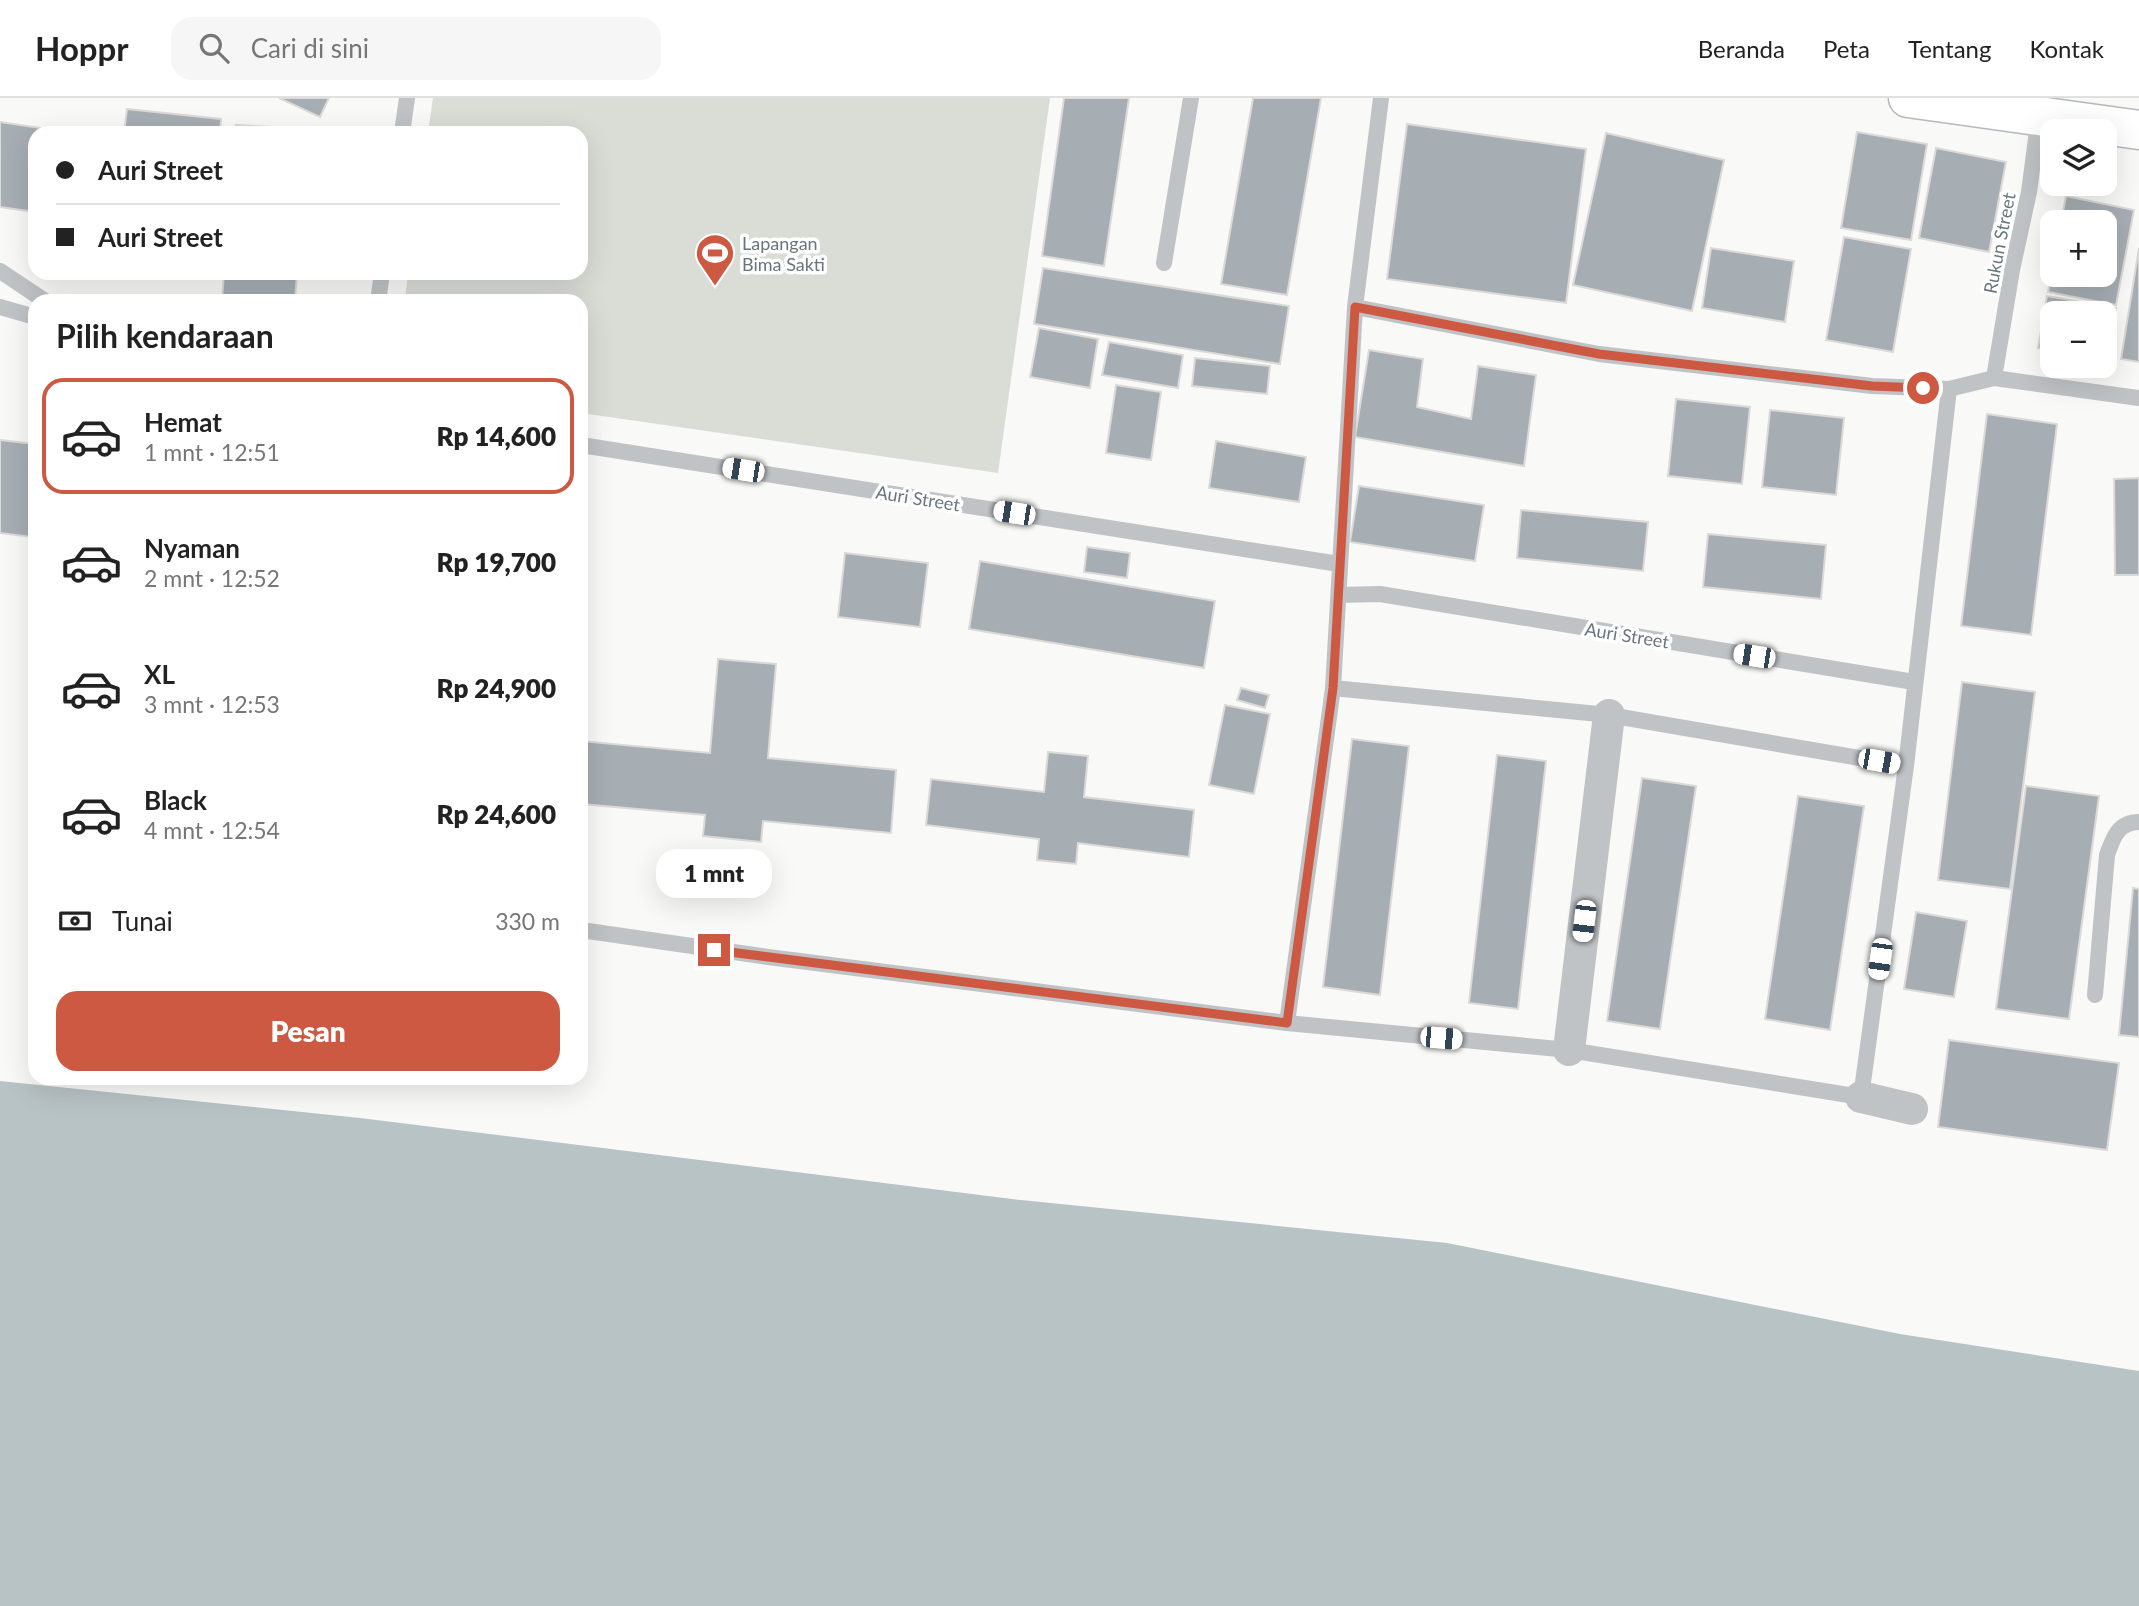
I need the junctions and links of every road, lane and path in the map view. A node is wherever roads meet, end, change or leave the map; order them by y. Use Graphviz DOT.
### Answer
graph roads {
  1 [pos="407,98"];
  2 [pos="1191,98"];
  3 [pos="1381,98"];
  4 [pos="1908,98"];
  5 [pos="2039,116"];
  6 [pos="403,126"];
  7 [pos="2139,130"];
  8 [pos="1164,263"];
  9 [pos="0,271"];
  10 [pos="34,294"];
  11 [pos="0,307"];
  12 [pos="1355,307"];
  13 [pos="28,315"];
  14 [pos="1994,378"];
  15 [pos="1949,389"];
  16 [pos="2139,398"];
  17 [pos="588,446"];
  18 [pos="1339,564"];
  19 [pos="1339,595"];
  20 [pos="1914,682"];
  21 [pos="1333,688"];
  22 [pos="1609,715"];
  23 [pos="1906,766"];
  24 [pos="2139,822"];
  25 [pos="588,931"];
  26 [pos="2095,995"];
  27 [pos="1287,1023"];
  28 [pos="1569,1050"];
  29 [pos="1861,1097"];
  30 [pos="1912,1109"];
  1 -- 6 [label="lane"];
  2 -- 8 [label="lane"];
  3 -- 12 [label="lane"];
  4 -- 5 [label="highway"];
  5 -- 7 [label="highway"];
  5 -- 14 [label="lane, Rukun Street"];
  9 -- 10 [label="lane"];
  11 -- 13 [label="lane"];
  12 -- 15 [label="lane"];
  12 -- 18 [label="lane"];
  14 -- 15 [label="lane"];
  14 -- 16 [label="lane"];
  15 -- 20 [label="lane"];
  17 -- 18 [label="lane, Auri Street"];
  18 -- 19 [label="lane"];
  19 -- 20 [label="lane, Auri Street"];
  19 -- 21 [label="lane"];
  20 -- 23 [label="lane"];
  21 -- 22 [label="lane"];
  21 -- 27 [label="lane"];
  22 -- 23 [label="lane"];
  22 -- 28 [label="street"];
  23 -- 29 [label="lane"];
  24 -- 26 [label="lane"];
  25 -- 27 [label="lane"];
  27 -- 28 [label="lane"];
  28 -- 29 [label="lane"];
  29 -- 30 [label="street"];
}
